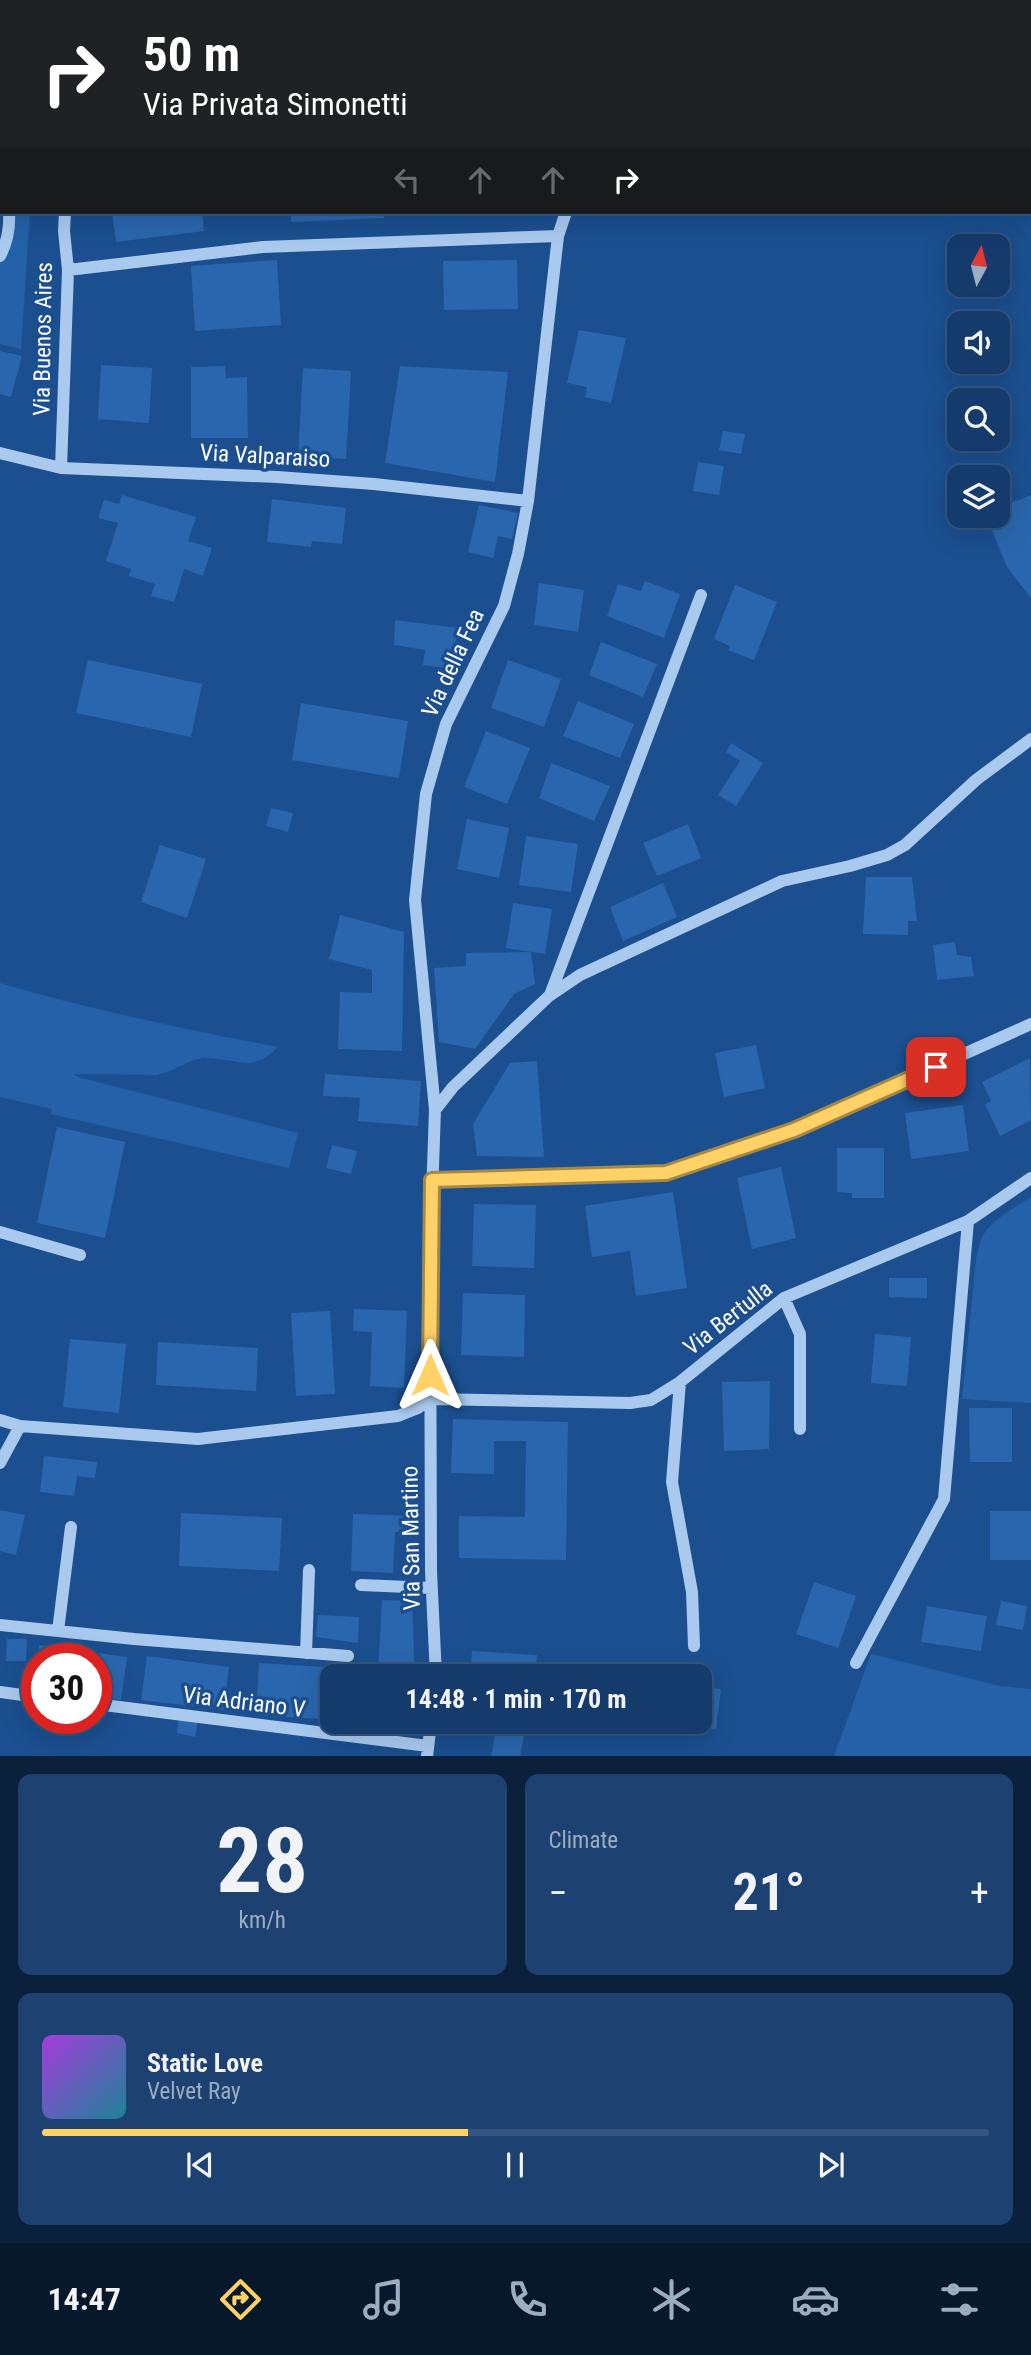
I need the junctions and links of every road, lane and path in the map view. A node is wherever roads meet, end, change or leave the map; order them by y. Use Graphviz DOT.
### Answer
graph roads {
  1 [pos="9,214"];
  2 [pos="65,214"];
  3 [pos="565,214"];
  4 [pos="558,236"];
  5 [pos="0,256"];
  6 [pos="68,270"];
  7 [pos="0,453"];
  8 [pos="61,468"];
  9 [pos="528,501"];
  10 [pos="701,595"];
  11 [pos="1031,738"];
  12 [pos="549,996"];
  13 [pos="1031,1024"];
  14 [pos="435,1110"];
  15 [pos="1031,1178"];
  16 [pos="432,1180"];
  17 [pos="968,1221"];
  18 [pos="0,1232"];
  19 [pos="80,1255"];
  20 [pos="784,1298"];
  21 [pos="680,1381"];
  22 [pos="430,1399"];
  23 [pos="0,1420"];
  24 [pos="20,1426"];
  25 [pos="800,1429"];
  26 [pos="0,1462"];
  27 [pos="71,1527"];
  28 [pos="309,1570"];
  29 [pos="361,1585"];
  30 [pos="431,1588"];
  31 [pos="0,1625"];
  32 [pos="58,1631"];
  33 [pos="694,1646"];
  34 [pos="306,1653"];
  35 [pos="348,1656"];
  36 [pos="856,1663"];
  37 [pos="435,1664"];
  38 [pos="0,1692"];
  39 [pos="21,1695"];
  40 [pos="112,1706"];
  41 [pos="427,1751"];
  1 -- 5 [label="street"];
  2 -- 6 [label="street, Via Buenos Aires"];
  3 -- 4 [label="street, Via della Fea"];
  4 -- 6 [label="street"];
  4 -- 9 [label="street, Via della Fea"];
  6 -- 8 [label="street, Via Buenos Aires"];
  7 -- 8 [label="street, Via Valparaiso"];
  8 -- 9 [label="street, Via Valparaiso"];
  9 -- 14 [label="street, Via della Fea"];
  10 -- 12 [label="street"];
  11 -- 12 [label="street"];
  12 -- 14 [label="street"];
  13 -- 16 [label="street"];
  14 -- 16 [label="street, Via della Fea"];
  15 -- 17 [label="street, Via Bertulla"];
  16 -- 22 [label="street, Via San Martino"];
  17 -- 20 [label="street, Via Bertulla"];
  17 -- 36 [label="street"];
  18 -- 19 [label="street"];
  20 -- 21 [label="street, Via Bertulla"];
  20 -- 25 [label="street"];
  21 -- 22 [label="street, Via Bertulla"];
  21 -- 33 [label="street"];
  22 -- 24 [label="street"];
  22 -- 30 [label="street, Via San Martino"];
  23 -- 24 [label="street"];
  24 -- 26 [label="street"];
  27 -- 32 [label="street"];
  28 -- 34 [label="street"];
  29 -- 30 [label="street"];
  30 -- 37 [label="street, Via San Martino"];
  31 -- 32 [label="street"];
  32 -- 34 [label="street"];
  34 -- 35 [label="street"];
  38 -- 39 [label="street"];
  40 -- 41 [label="street, Via Adriano V"];
}
